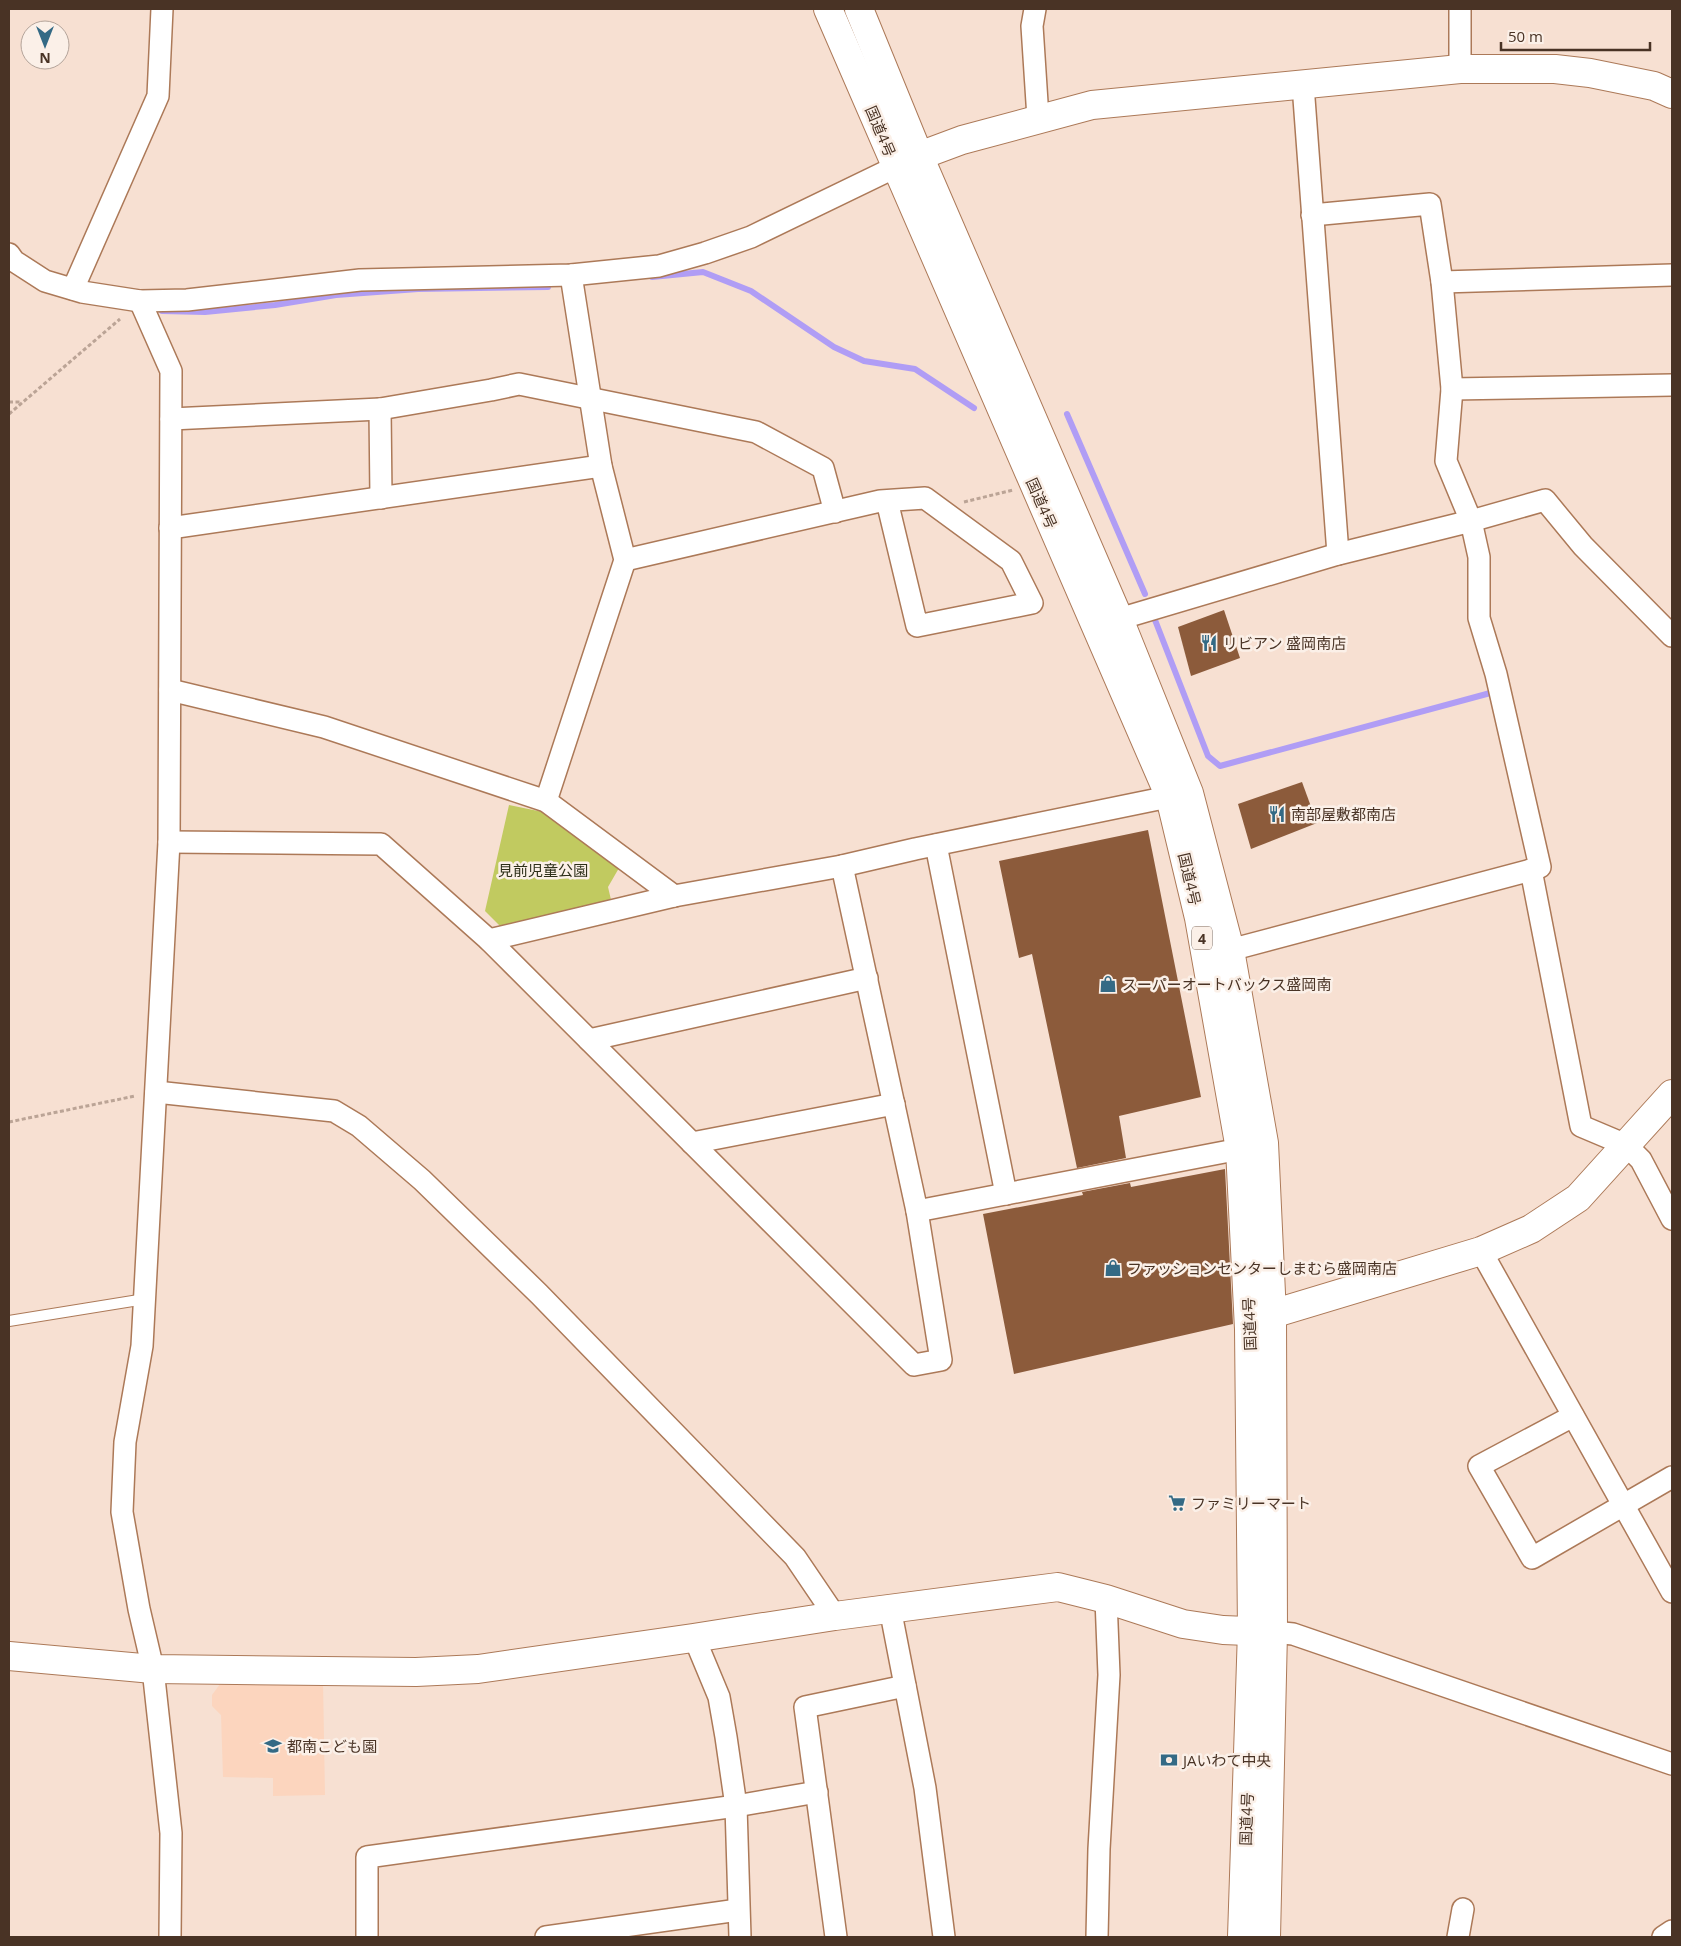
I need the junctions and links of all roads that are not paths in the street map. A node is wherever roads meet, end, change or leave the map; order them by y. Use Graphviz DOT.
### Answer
graph roads {
  1 [pos="162,9"];
  2 [pos="828,9"];
  3 [pos="859,9"];
  4 [pos="1034,9"];
  5 [pos="1460,9"];
  6 [pos="1460,69"];
  7 [pos="1303,85"];
  8 [pos="1672,94"];
  9 [pos="1038,118"];
  10 [pos="907,161"];
  11 [pos="1312,215"];
  12 [pos="9,254"];
  13 [pos="572,275"];
  14 [pos="1672,276"];
  15 [pos="1442,282"];
  16 [pos="73,289"];
  17 [pos="140,301"];
  18 [pos="1672,384"];
  19 [pos="1452,388"];
  20 [pos="590,398"];
  21 [pos="380,409"];
  22 [pos="171,419"];
  23 [pos="601,466"];
  24 [pos="381,498"];
  25 [pos="887,500"];
  26 [pos="835,512"];
  27 [pos="1471,521"];
  28 [pos="170,528"];
  29 [pos="1338,554"];
  30 [pos="625,560"];
  31 [pos="1119,619"];
  32 [pos="1672,636"];
  33 [pos="170,690"];
  34 [pos="1179,795"];
  35 [pos="546,801"];
  36 [pos="169,842"];
  37 [pos="936,845"];
  38 [pos="842,866"];
  39 [pos="1531,870"];
  40 [pos="674,896"];
  41 [pos="489,940"];
  42 [pos="1230,950"];
  43 [pos="867,978"];
  44 [pos="589,1040"];
  45 [pos="156,1092"];
  46 [pos="1672,1094"];
  47 [pos="894,1104"];
  48 [pos="692,1143"];
  49 [pos="1626,1145"];
  50 [pos="1240,1149"];
  51 [pos="1006,1194"];
  52 [pos="917,1211"];
  53 [pos="1672,1219"];
  54 [pos="1481,1251"];
  55 [pos="145,1299"];
  56 [pos="1261,1318"];
  57 [pos="9,1321"];
  58 [pos="1573,1416"];
  59 [pos="1672,1477"];
  60 [pos="1623,1504"];
  61 [pos="1672,1592"];
  62 [pos="1106,1599"];
  63 [pos="890,1608"];
  64 [pos="835,1616"];
  65 [pos="1263,1632"];
  66 [pos="694,1637"];
  67 [pos="9,1656"];
  68 [pos="153,1669"];
  69 [pos="905,1686"];
  70 [pos="1672,1764"];
  71 [pos="817,1792"];
  72 [pos="736,1806"];
  73 [pos="1463,1908"];
  74 [pos="738,1910"];
  75 [pos="1672,1931"];
  76 [pos="170,1937"];
  77 [pos="366,1937"];
  78 [pos="546,1937"];
  79 [pos="740,1937"];
  80 [pos="836,1937"];
  81 [pos="944,1937"];
  82 [pos="1097,1937"];
  83 [pos="1242,1937"];
  84 [pos="1266,1937"];
  85 [pos="1458,1937"];
  86 [pos="1663,1937"];
  1 -- 16 [label="street"];
  2 -- 10 [label="main road, 国道4号 / 4"];
  3 -- 10 [label="main road, 国道4号 / 4"];
  4 -- 9 [label="street"];
  5 -- 6 [label="street"];
  6 -- 7 [label="main road"];
  6 -- 8 [label="main road"];
  7 -- 9 [label="main road"];
  7 -- 11 [label="street"];
  9 -- 10 [label="main road"];
  10 -- 13 [label="street"];
  10 -- 31 [label="main road, 国道4号 / 4"];
  10 -- 34 [label="main road, 国道4号 / 4"];
  11 -- 15 [label="street"];
  11 -- 29 [label="street"];
  12 -- 16 [label="street"];
  13 -- 17 [label="street"];
  13 -- 20 [label="street"];
  14 -- 15 [label="street"];
  15 -- 19 [label="street"];
  16 -- 17 [label="street"];
  17 -- 22 [label="street"];
  18 -- 19 [label="street"];
  19 -- 27 [label="street"];
  20 -- 21 [label="street"];
  20 -- 23 [label="street"];
  20 -- 26 [label="street"];
  21 -- 22 [label="street"];
  21 -- 24 [label="street"];
  22 -- 28 [label="street"];
  23 -- 24 [label="street"];
  23 -- 30 [label="street"];
  24 -- 28 [label="street"];
  25 -- 25 [label="street"];
  25 -- 26 [label="street"];
  26 -- 30 [label="street"];
  27 -- 29 [label="street"];
  27 -- 32 [label="street"];
  27 -- 39 [label="street"];
  28 -- 33 [label="street"];
  29 -- 31 [label="street"];
  30 -- 35 [label="street"];
  31 -- 34 [label="main road, 国道4号 / 4"];
  33 -- 35 [label="street"];
  33 -- 36 [label="street"];
  34 -- 37 [label="street"];
  34 -- 42 [label="main road, 国道4号 / 4"];
  34 -- 50 [label="main road, 国道4号 / 4"];
  35 -- 40 [label="street"];
  36 -- 41 [label="street"];
  36 -- 45 [label="street"];
  37 -- 38 [label="street"];
  37 -- 51 [label="street"];
  38 -- 40 [label="street"];
  38 -- 43 [label="street"];
  39 -- 42 [label="street"];
  39 -- 49 [label="street"];
  40 -- 41 [label="street"];
  41 -- 44 [label="street"];
  42 -- 56 [label="main road, 国道4号 / 4"];
  43 -- 44 [label="street"];
  43 -- 47 [label="street"];
  44 -- 48 [label="street"];
  45 -- 55 [label="street"];
  45 -- 64 [label="street"];
  46 -- 49 [label="main road"];
  47 -- 48 [label="street"];
  47 -- 52 [label="street"];
  48 -- 52 [label="street"];
  49 -- 53 [label="street"];
  49 -- 54 [label="main road"];
  50 -- 51 [label="street"];
  50 -- 56 [label="main road, 国道4号 / 4"];
  51 -- 52 [label="street"];
  54 -- 56 [label="main road"];
  54 -- 58 [label="street"];
  55 -- 57 [label="lane"];
  55 -- 68 [label="street"];
  56 -- 65 [label="main road, 国道4号 / 4"];
  58 -- 60 [label="street"];
  58 -- 60 [label="street"];
  59 -- 60 [label="street"];
  60 -- 61 [label="street"];
  62 -- 63 [label="main road"];
  62 -- 65 [label="main road"];
  62 -- 82 [label="street"];
  63 -- 64 [label="main road"];
  63 -- 69 [label="street"];
  64 -- 66 [label="main road"];
  65 -- 70 [label="street"];
  65 -- 83 [label="main road, 国道4号 / 4"];
  65 -- 84 [label="main road, 国道4号 / 4"];
  66 -- 68 [label="main road"];
  66 -- 72 [label="street"];
  67 -- 68 [label="main road"];
  68 -- 76 [label="street"];
  69 -- 71 [label="street"];
  69 -- 81 [label="street"];
  71 -- 72 [label="street"];
  71 -- 80 [label="street"];
  72 -- 74 [label="street"];
  72 -- 77 [label="street"];
  73 -- 85 [label="street"];
  74 -- 78 [label="street"];
  74 -- 79 [label="street"];
  75 -- 86 [label="street"];
}
